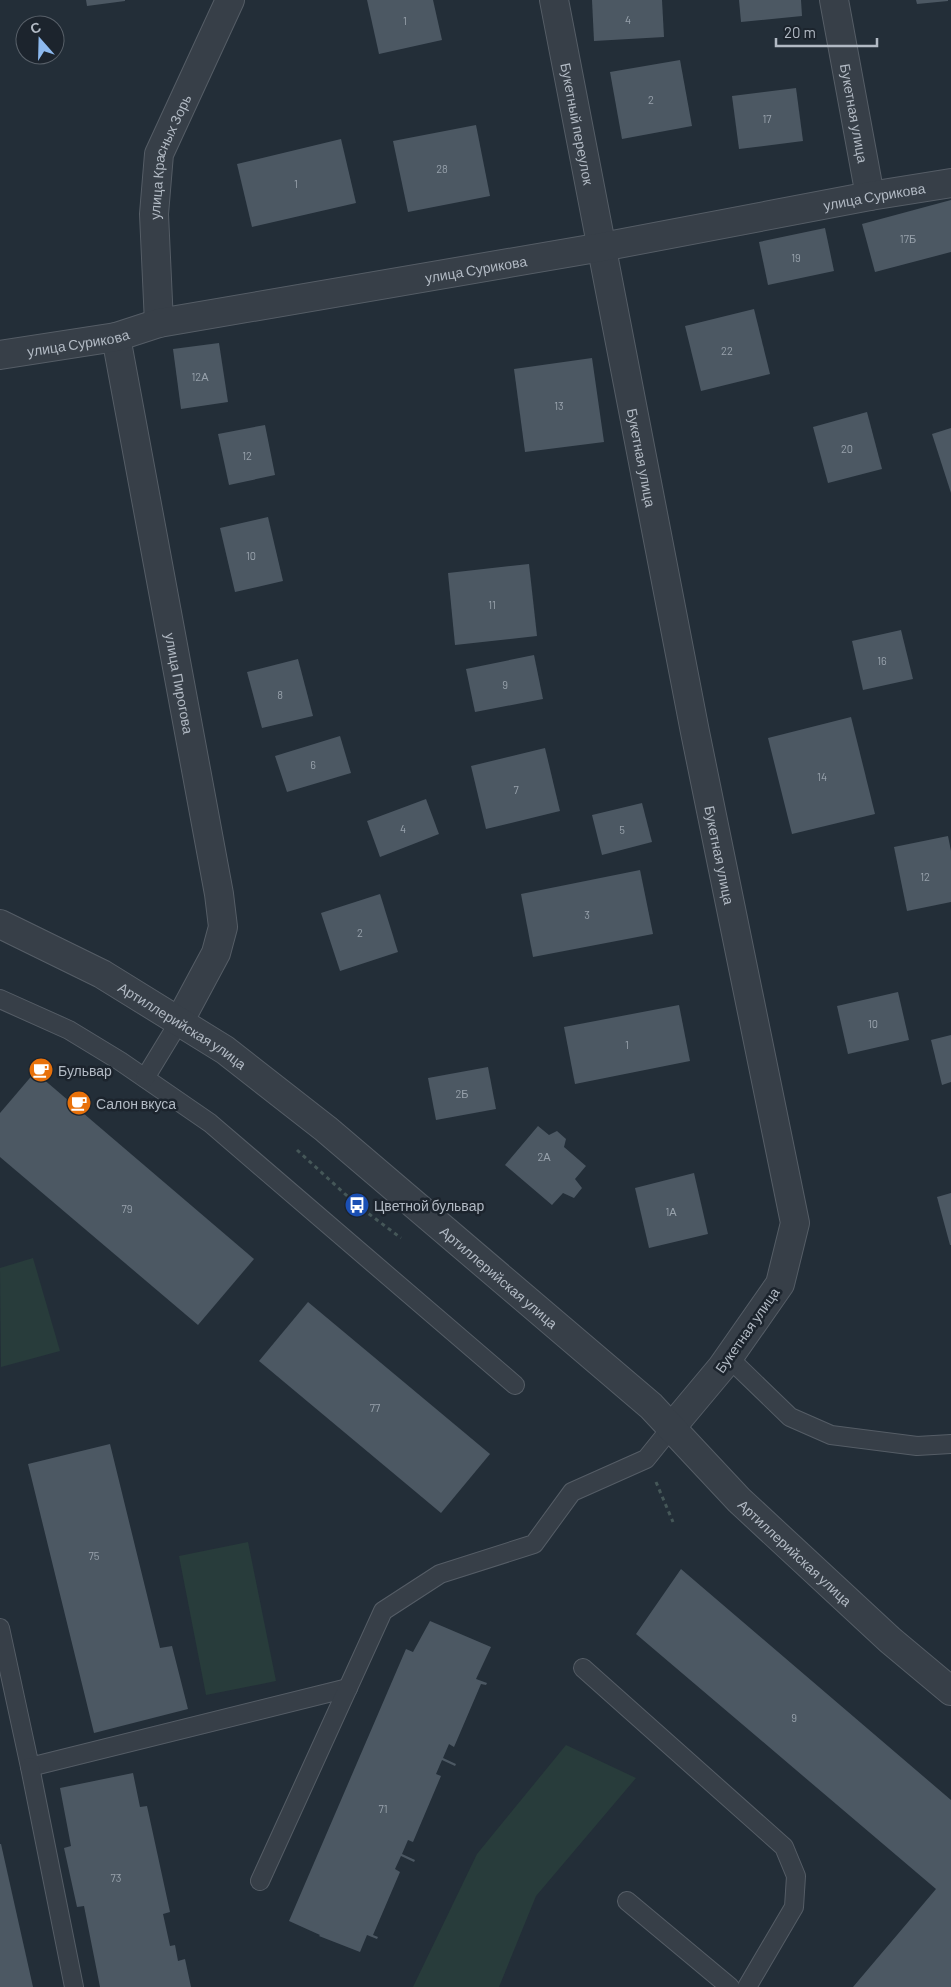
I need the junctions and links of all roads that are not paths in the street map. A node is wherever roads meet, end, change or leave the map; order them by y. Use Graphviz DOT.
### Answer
graph roads {
  1 [pos="230,0"];
  2 [pos="554,0"];
  3 [pos="834,0"];
  4 [pos="951,183"];
  5 [pos="870,196"];
  6 [pos="602,247"];
  7 [pos="159,323"];
  8 [pos="116,337"];
  9 [pos="0,355"];
  10 [pos="0,924"];
  11 [pos="0,999"];
  12 [pos="179,1022"];
  13 [pos="145,1078"];
  14 [pos="729,1358"];
  15 [pos="515,1385"];
  16 [pos="672,1428"];
  17 [pos="951,1444"];
  18 [pos="0,1628"];
  19 [pos="583,1668"];
  20 [pos="348,1688"];
  21 [pos="951,1691"];
  22 [pos="30,1767"];
  23 [pos="260,1881"];
  24 [pos="627,1901"];
  25 [pos="74,1987"];
  26 [pos="730,1987"];
  27 [pos="746,1987"];
  1 -- 7 [label="street, улица Красных Зорь"];
  2 -- 6 [label="street, Букетный переулок"];
  3 -- 5 [label="street, Букетная улица"];
  4 -- 5 [label="street, улица Сурикова"];
  5 -- 6 [label="street, улица Сурикова"];
  6 -- 7 [label="street, улица Сурикова"];
  6 -- 14 [label="street, Букетная улица"];
  7 -- 8 [label="street, улица Сурикова"];
  8 -- 9 [label="street, улица Сурикова"];
  8 -- 12 [label="street, улица Пирогова"];
  10 -- 12 [label="street, Артиллерийская улица"];
  11 -- 13 [label="lane"];
  12 -- 13 [label="lane"];
  12 -- 16 [label="street, Артиллерийская улица"];
  13 -- 15 [label="lane"];
  14 -- 16 [label="street, Букетная улица"];
  14 -- 17 [label="lane"];
  16 -- 20 [label="lane"];
  16 -- 21 [label="street, Артиллерийская улица"];
  18 -- 22 [label="lane"];
  19 -- 27 [label="lane"];
  20 -- 22 [label="lane"];
  20 -- 23 [label="lane"];
  22 -- 25 [label="lane"];
  24 -- 26 [label="lane"];
}
